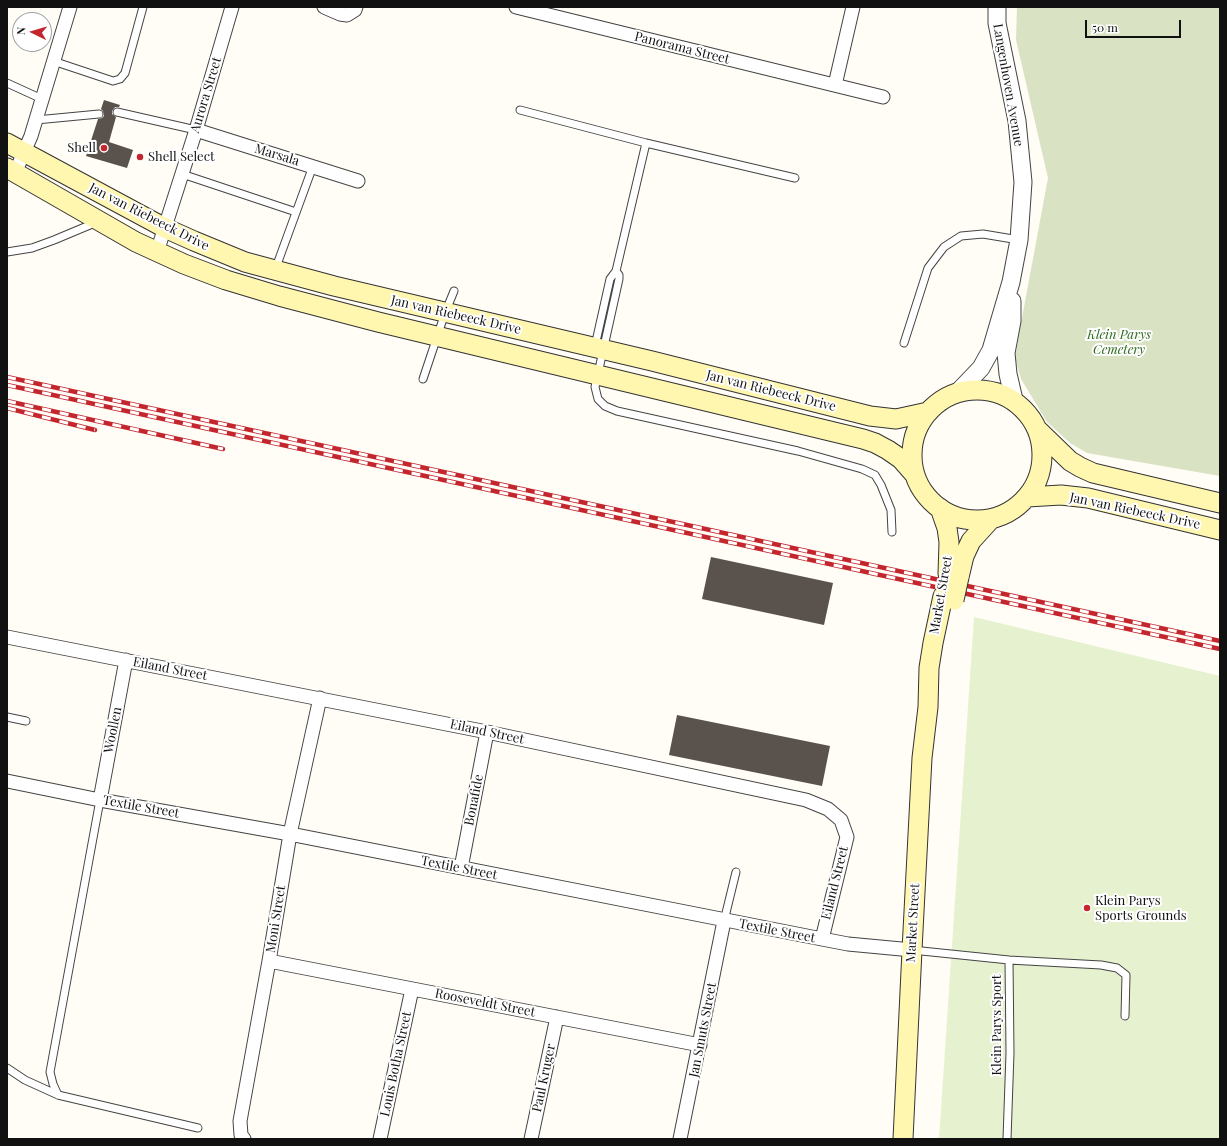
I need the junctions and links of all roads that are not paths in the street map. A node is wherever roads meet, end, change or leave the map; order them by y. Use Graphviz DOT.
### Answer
graph roads {
  1 [pos="70,7"];
  2 [pos="144,7"];
  3 [pos="232,7"];
  4 [pos="324,7"];
  5 [pos="356,7"];
  6 [pos="516,7"];
  7 [pos="852,7"];
  8 [pos="997,7"];
  9 [pos="530,9"];
  10 [pos="53,61"];
  11 [pos="7,83"];
  12 [pos="835,85"];
  13 [pos="883,97"];
  14 [pos="42,99"];
  15 [pos="520,110"];
  16 [pos="117,112"];
  17 [pos="99,114"];
  18 [pos="36,120"];
  19 [pos="196,130"];
  20 [pos="7,143"];
  21 [pos="646,143"];
  22 [pos="24,152"];
  23 [pos="313,166"];
  24 [pos="11,170"];
  25 [pos="182,174"];
  26 [pos="795,178"];
  27 [pos="358,181"];
  28 [pos="296,212"];
  29 [pos="100,221"];
  30 [pos="165,228"];
  31 [pos="1019,240"];
  32 [pos="7,252"];
  33 [pos="157,252"];
  34 [pos="275,271"];
  35 [pos="1011,282"];
  36 [pos="454,291"];
  37 [pos="445,313"];
  38 [pos="437,337"];
  39 [pos="904,344"];
  40 [pos="599,349"];
  41 [pos="599,375"];
  42 [pos="423,378"];
  43 [pos="958,392"];
  44 [pos="1014,400"];
  45 [pos="928,412"];
  46 [pos="1038,430"];
  47 [pos="915,475"];
  48 [pos="1026,497"];
  49 [pos="1220,503"];
  50 [pos="940,508"];
  51 [pos="990,519"];
  52 [pos="1220,530"];
  53 [pos="892,532"];
  54 [pos="953,575"];
  55 [pos="7,637"];
  56 [pos="126,660"];
  57 [pos="320,698"];
  58 [pos="7,717"];
  59 [pos="26,721"];
  60 [pos="487,732"];
  61 [pos="7,781"];
  62 [pos="100,800"];
  63 [pos="290,834"];
  64 [pos="461,868"];
  65 [pos="736,872"];
  66 [pos="724,921"];
  67 [pos="822,939"];
  68 [pos="912,950"];
  69 [pos="1009,960"];
  70 [pos="269,961"];
  71 [pos="412,989"];
  72 [pos="1125,1016"];
  73 [pos="557,1017"];
  74 [pos="700,1045"];
  75 [pos="7,1068"];
  76 [pos="58,1096"];
  77 [pos="198,1128"];
  78 [pos="244,1139"];
  79 [pos="380,1139"];
  80 [pos="531,1139"];
  81 [pos="680,1139"];
  82 [pos="903,1139"];
  83 [pos="1007,1139"];
  1 -- 10 [label="street"];
  2 -- 10 [label="lane"];
  3 -- 19 [label="street, Aurora Street"];
  4 -- 5 [label="street"];
  6 -- 9 [label="street, Panorama Street"];
  7 -- 12 [label="street"];
  8 -- 31 [label="street, Langenhoven Avenue"];
  9 -- 12 [label="street, Panorama Street"];
  10 -- 14 [label="street"];
  11 -- 14 [label="lane"];
  12 -- 13 [label="street, Panorama Street"];
  14 -- 18 [label="street"];
  15 -- 21 [label="lane"];
  16 -- 19 [label="lane"];
  17 -- 18 [label="lane"];
  18 -- 22 [label="street"];
  19 -- 23 [label="street, Marsala"];
  19 -- 25 [label="street, Aurora Street"];
  20 -- 22 [label="main road, Jan van Riebeeck Drive"];
  21 -- 26 [label="lane"];
  21 -- 40 [label="lane"];
  22 -- 24 [label="street"];
  22 -- 30 [label="main road, Jan van Riebeeck Drive"];
  23 -- 27 [label="street, Marsala"];
  23 -- 28 [label="lane"];
  24 -- 29 [label="main road, Jan van Riebeeck Drive"];
  25 -- 28 [label="lane"];
  25 -- 30 [label="street, Aurora Street"];
  28 -- 34 [label="lane"];
  29 -- 32 [label="lane"];
  29 -- 33 [label="main road, Jan van Riebeeck Drive"];
  30 -- 33 [label="street, Aurora Street"];
  30 -- 34 [label="main road, Jan van Riebeeck Drive"];
  31 -- 35 [label="street, Langenhoven Avenue"];
  31 -- 39 [label="lane"];
  33 -- 38 [label="main road, Jan van Riebeeck Drive"];
  34 -- 37 [label="main road, Jan van Riebeeck Drive"];
  35 -- 43 [label="street, Langenhoven Avenue"];
  35 -- 44 [label="street, Langenhoven Avenue"];
  36 -- 37 [label="lane"];
  37 -- 38 [label="lane"];
  37 -- 40 [label="main road, Jan van Riebeeck Drive"];
  38 -- 41 [label="main road, Jan van Riebeeck Drive"];
  38 -- 42 [label="lane"];
  40 -- 41 [label="lane"];
  40 -- 45 [label="main road, Jan van Riebeeck Drive"];
  41 -- 47 [label="main road, Jan van Riebeeck Drive"];
  41 -- 53 [label="lane"];
  43 -- 44 [label="main road"];
  43 -- 45 [label="main road"];
  44 -- 46 [label="main road"];
  45 -- 47 [label="main road"];
  46 -- 48 [label="main road"];
  46 -- 49 [label="main road, Jan van Riebeeck Drive"];
  47 -- 50 [label="main road"];
  48 -- 51 [label="main road"];
  48 -- 52 [label="main road, Jan van Riebeeck Drive"];
  50 -- 51 [label="main road"];
  50 -- 54 [label="main road, Market Street"];
  51 -- 54 [label="main road, Market Street"];
  54 -- 68 [label="main road, Market Street"];
  55 -- 56 [label="street, Eiland Street"];
  56 -- 57 [label="street, Eiland Street"];
  56 -- 62 [label="street, Woollen"];
  57 -- 60 [label="street, Eiland Street"];
  57 -- 63 [label="street, Moni Street"];
  58 -- 59 [label="lane"];
  60 -- 64 [label="street, Bonafide"];
  60 -- 67 [label="street, Eiland Street"];
  61 -- 62 [label="street, Textile Street"];
  62 -- 63 [label="street, Textile Street"];
  62 -- 76 [label="lane"];
  63 -- 64 [label="street, Textile Street"];
  63 -- 70 [label="street, Moni Street"];
  64 -- 66 [label="street, Textile Street"];
  65 -- 66 [label="lane"];
  66 -- 67 [label="street, Textile Street"];
  66 -- 74 [label="street, Jan Smuts Street"];
  67 -- 68 [label="street, Textile Street"];
  68 -- 69 [label="lane, Klein Parys Sport"];
  68 -- 82 [label="main road, Market Street"];
  69 -- 72 [label="lane"];
  69 -- 83 [label="lane, Klein Parys Sport"];
  70 -- 71 [label="street, Rooseveldt Street"];
  70 -- 78 [label="street, Moni Street"];
  71 -- 73 [label="street, Rooseveldt Street"];
  71 -- 79 [label="street, Louis Botha Street"];
  73 -- 74 [label="street, Rooseveldt Street"];
  73 -- 80 [label="street, Paul Kruger"];
  74 -- 81 [label="street, Jan Smuts Street"];
  75 -- 76 [label="lane"];
  76 -- 77 [label="lane"];
}
